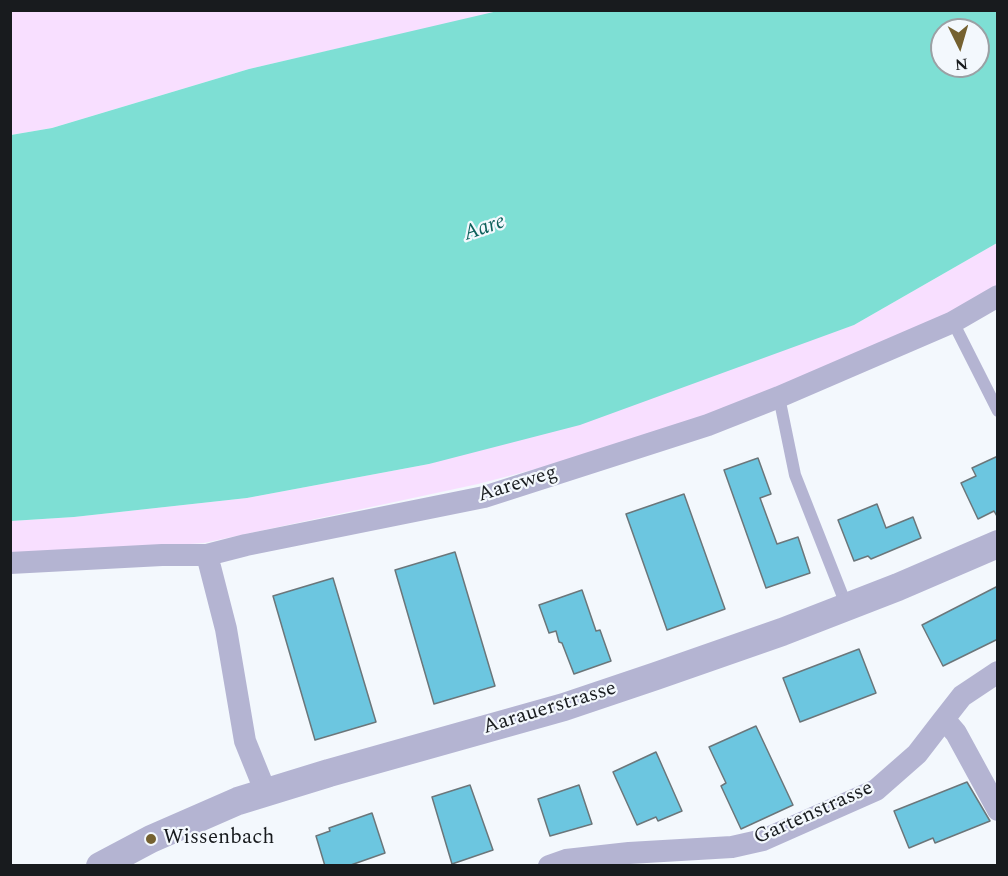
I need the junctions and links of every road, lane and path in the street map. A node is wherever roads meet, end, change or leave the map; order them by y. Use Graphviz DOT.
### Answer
graph roads {
  1 [pos="998,296"];
  2 [pos="953,322"];
  3 [pos="779,397"];
  4 [pos="998,411"];
  5 [pos="998,544"];
  6 [pos="207,555"];
  7 [pos="10,563"];
  8 [pos="847,607"];
  9 [pos="998,672"];
  10 [pos="944,719"];
  11 [pos="266,793"];
  12 [pos="998,810"];
  13 [pos="100,866"];
  14 [pos="549,866"];
  1 -- 2 [label="street, Aareweg"];
  2 -- 3 [label="street, Aareweg"];
  2 -- 4 [label="lane"];
  3 -- 6 [label="street, Aareweg"];
  3 -- 8 [label="lane"];
  5 -- 8 [label="street, Aarauerstrasse"];
  6 -- 7 [label="street, Aareweg"];
  6 -- 11 [label="street"];
  8 -- 11 [label="street, Aarauerstrasse"];
  9 -- 10 [label="street, Gartenstrasse"];
  10 -- 12 [label="street"];
  10 -- 14 [label="street, Gartenstrasse"];
  11 -- 13 [label="street, Aarauerstrasse"];
}
